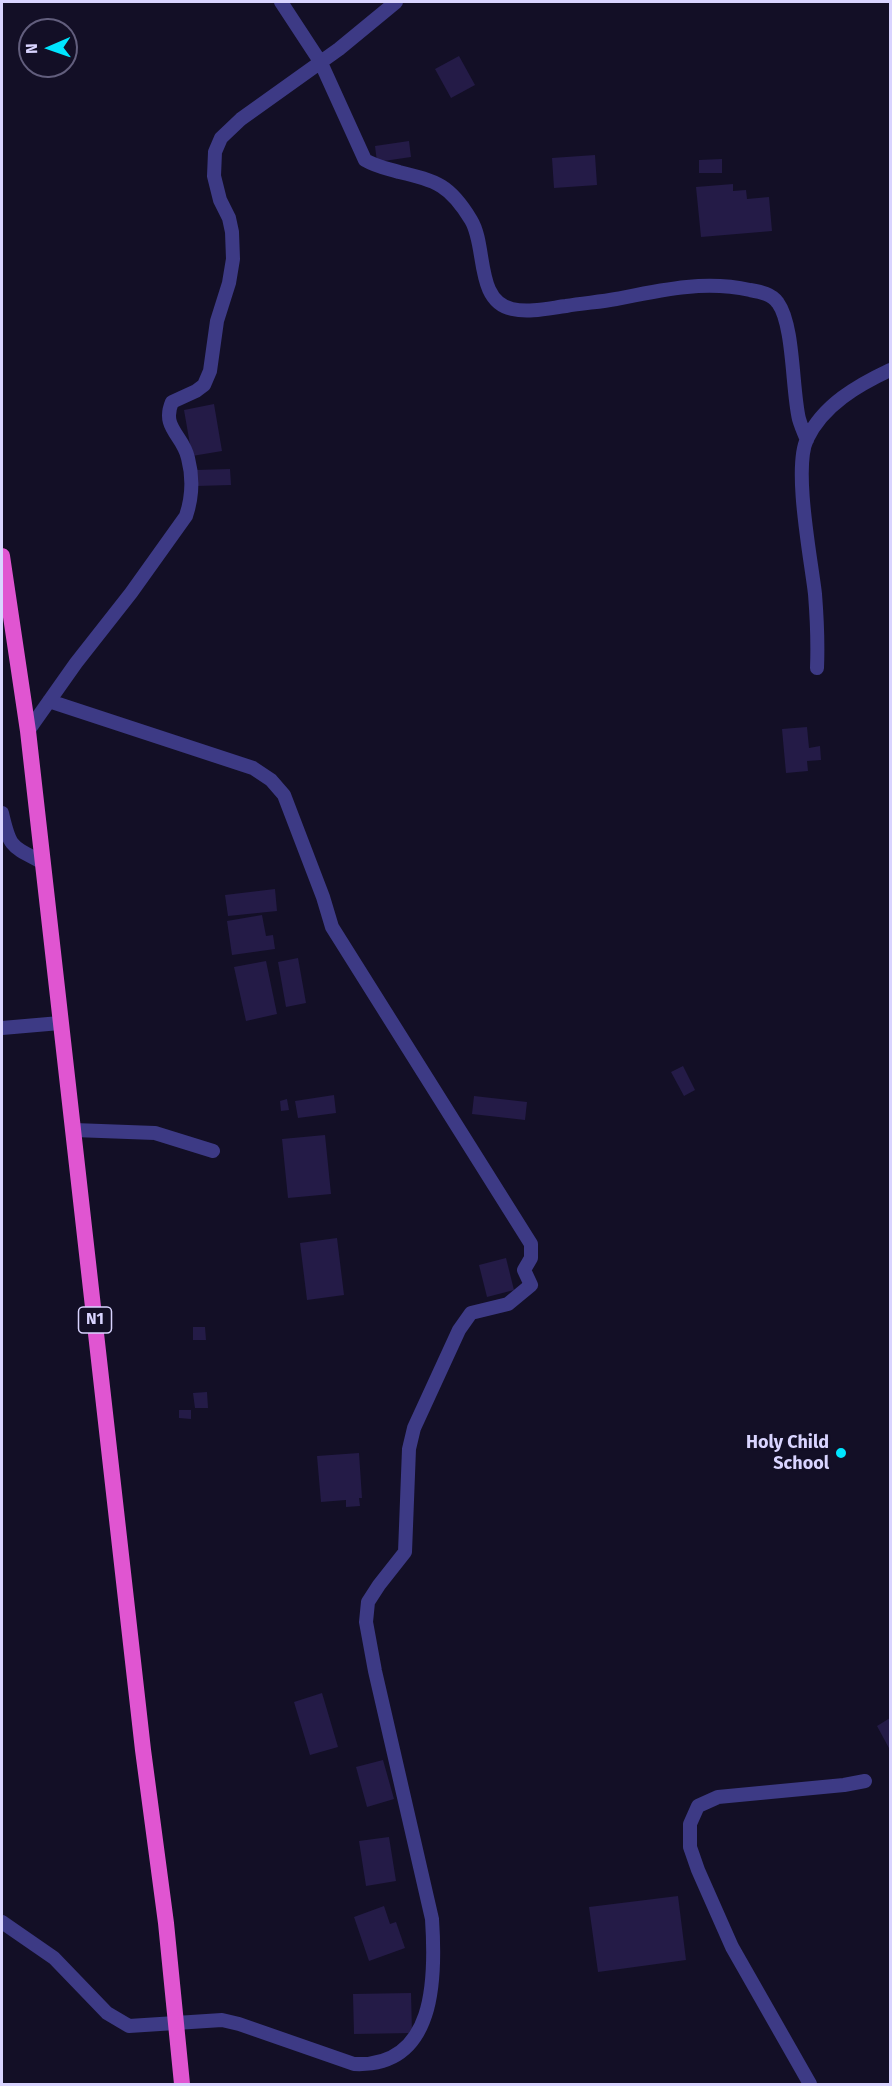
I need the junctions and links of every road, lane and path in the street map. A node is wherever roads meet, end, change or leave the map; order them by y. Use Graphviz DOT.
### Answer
graph roads {
  1 [pos="281,2"];
  2 [pos="396,2"];
  3 [pos="321,63"];
  4 [pos="891,370"];
  5 [pos="807,440"];
  6 [pos="2,556"];
  7 [pos="817,668"];
  8 [pos="49,701"];
  9 [pos="28,731"];
  10 [pos="2,813"];
  11 [pos="42,862"];
  12 [pos="60,1023"];
  13 [pos="2,1028"];
  14 [pos="74,1130"];
  15 [pos="213,1151"];
  16 [pos="865,1781"];
  17 [pos="2,1922"];
  18 [pos="176,2024"];
  19 [pos="182,2085"];
  20 [pos="810,2085"];
  1 -- 3 [label="street"];
  2 -- 3 [label="street"];
  3 -- 5 [label="street"];
  3 -- 8 [label="street"];
  4 -- 5 [label="street"];
  5 -- 7 [label="street"];
  6 -- 9 [label="highway, N1"];
  8 -- 9 [label="street"];
  8 -- 18 [label="street"];
  9 -- 11 [label="highway, N1"];
  10 -- 11 [label="street"];
  11 -- 12 [label="highway, N1"];
  12 -- 13 [label="street"];
  12 -- 14 [label="highway, N1"];
  14 -- 15 [label="street"];
  14 -- 18 [label="highway, N1"];
  16 -- 20 [label="street"];
  17 -- 18 [label="street"];
  18 -- 19 [label="highway, N1"];
}
